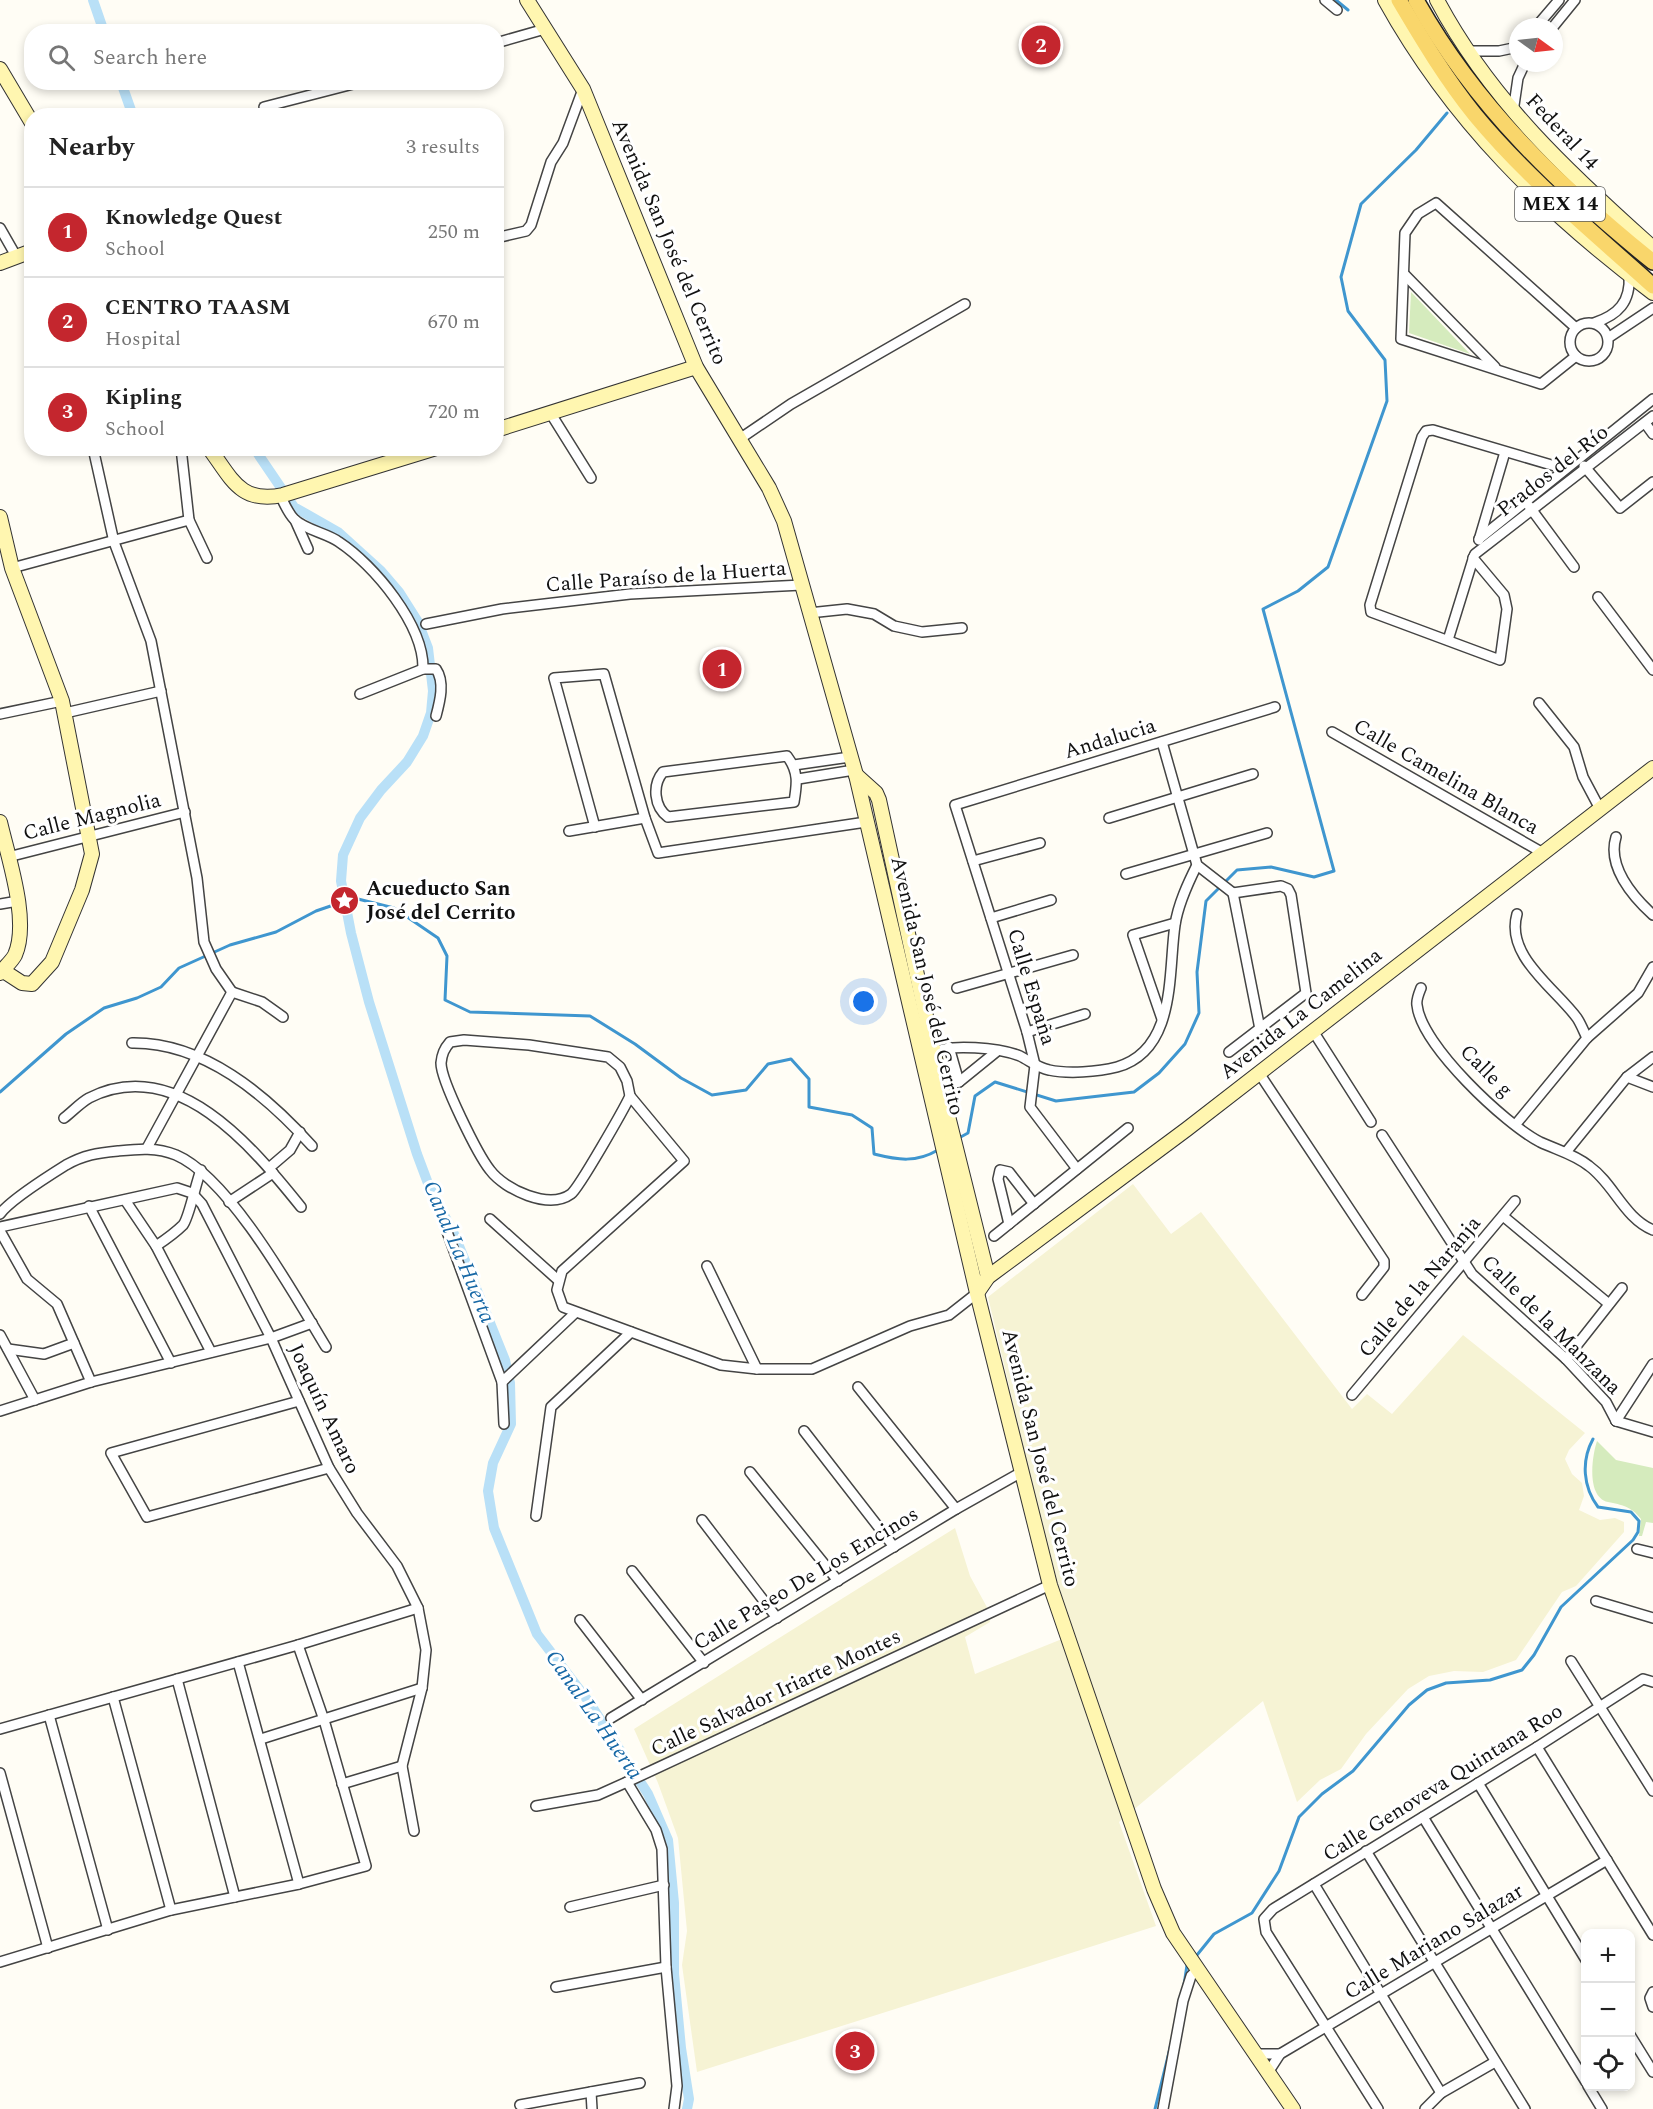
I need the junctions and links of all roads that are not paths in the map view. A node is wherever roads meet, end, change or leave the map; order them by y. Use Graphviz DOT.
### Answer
graph roads {
  1 [pos="527,0"];
  2 [pos="1325,0"];
  3 [pos="1385,0"];
  4 [pos="1399,0"];
  5 [pos="1416,0"];
  6 [pos="1437,0"];
  7 [pos="1558,0"];
  8 [pos="1575,0"];
  9 [pos="1337,10"];
  10 [pos="1543,18"];
  11 [pos="1560,18"];
  12 [pos="545,29"];
  13 [pos="504,41"];
  14 [pos="1509,49"];
  15 [pos="1467,51"];
  16 [pos="0,69"];
  17 [pos="1521,72"];
  18 [pos="583,89"];
  19 [pos="330,90"];
  20 [pos="264,107"];
  21 [pos="1480,109"];
  22 [pos="24,110"];
  23 [pos="1513,112"];
  24 [pos="0,228"];
  25 [pos="504,236"];
  26 [pos="1653,248"];
  27 [pos="24,253"];
  28 [pos="16,256"];
  29 [pos="1653,262"];
  30 [pos="0,263"];
  31 [pos="1404,275"];
  32 [pos="1629,275"];
  33 [pos="1653,286"];
  34 [pos="1653,293"];
  35 [pos="965,304"];
  36 [pos="1653,308"];
  37 [pos="1594,323"];
  38 [pos="1576,328"];
  39 [pos="1608,338"];
  40 [pos="1576,356"];
  41 [pos="696,367"];
  42 [pos="1497,369"];
  43 [pos="1653,399"];
  44 [pos="551,414"];
  45 [pos="1653,416"];
  46 [pos="1645,423"];
  47 [pos="504,428"];
  48 [pos="1653,434"];
  49 [pos="741,438"];
  50 [pos="1505,452"];
  51 [pos="95,456"];
  52 [pos="182,456"];
  53 [pos="215,456"];
  54 [pos="410,456"];
  55 [pos="1579,460"];
  56 [pos="1565,469"];
  57 [pos="1587,469"];
  58 [pos="591,478"];
  59 [pos="1653,482"];
  60 [pos="283,495"];
  61 [pos="1526,502"];
  62 [pos="1533,511"];
  63 [pos="0,518"];
  64 [pos="189,520"];
  65 [pos="295,520"];
  66 [pos="1479,540"];
  67 [pos="114,542"];
  68 [pos="308,549"];
  69 [pos="1474,556"];
  70 [pos="207,558"];
  71 [pos="1574,567"];
  72 [pos="6,569"];
  73 [pos="802,585"];
  74 [pos="1598,597"];
  75 [pos="809,613"];
  76 [pos="426,624"];
  77 [pos="962,628"];
  78 [pos="1448,640"];
  79 [pos="429,669"];
  80 [pos="1653,670"];
  81 [pos="161,691"];
  82 [pos="360,694"];
  83 [pos="1539,703"];
  84 [pos="64,707"];
  85 [pos="1275,707"];
  86 [pos="0,714"];
  87 [pos="436,716"];
  88 [pos="1332,732"];
  89 [pos="1162,742"];
  90 [pos="794,765"];
  91 [pos="853,767"];
  92 [pos="1653,768"];
  93 [pos="1253,774"];
  94 [pos="798,779"];
  95 [pos="1177,797"];
  96 [pos="879,800"];
  97 [pos="862,803"];
  98 [pos="955,805"];
  99 [pos="1600,809"];
  100 [pos="185,812"];
  101 [pos="645,818"];
  102 [pos="1109,818"];
  103 [pos="0,822"];
  104 [pos="866,822"];
  105 [pos="595,827"];
  106 [pos="569,831"];
  107 [pos="1267,833"];
  108 [pos="90,836"];
  109 [pos="1616,837"];
  110 [pos="1040,843"];
  111 [pos="1194,853"];
  112 [pos="1543,853"];
  113 [pos="8,857"];
  114 [pos="973,861"];
  115 [pos="1197,865"];
  116 [pos="1126,874"];
  117 [pos="1230,890"];
  118 [pos="1051,900"];
  119 [pos="18,901"];
  120 [pos="0,904"];
  121 [pos="1517,914"];
  122 [pos="1653,915"];
  123 [pos="991,918"];
  124 [pos="1175,923"];
  125 [pos="1073,955"];
  126 [pos="1653,968"];
  127 [pos="1,972"];
  128 [pos="1009,974"];
  129 [pos="957,987"];
  130 [pos="1421,988"];
  131 [pos="232,992"];
  132 [pos="1085,1014"];
  133 [pos="283,1017"];
  134 [pos="1162,1019"];
  135 [pos="1260,1029"];
  136 [pos="1313,1031"];
  137 [pos="1027,1032"];
  138 [pos="1587,1038"];
  139 [pos="132,1043"];
  140 [pos="949,1047"];
  141 [pos="996,1052"];
  142 [pos="1229,1052"];
  143 [pos="928,1055"];
  144 [pos="199,1056"];
  145 [pos="1653,1057"];
  146 [pos="1035,1065"];
  147 [pos="1259,1073"];
  148 [pos="1627,1077"];
  149 [pos="958,1082"];
  150 [pos="936,1087"];
  151 [pos="1653,1087"];
  152 [pos="178,1094"];
  153 [pos="630,1096"];
  154 [pos="64,1118"];
  155 [pos="1371,1122"];
  156 [pos="1516,1124"];
  157 [pos="1128,1128"];
  158 [pos="300,1132"];
  159 [pos="1382,1135"];
  160 [pos="312,1146"];
  161 [pos="147,1148"];
  162 [pos="1567,1151"];
  163 [pos="951,1154"];
  164 [pos="1077,1169"];
  165 [pos="201,1170"];
  166 [pos="271,1171"];
  167 [pos="192,1193"];
  168 [pos="125,1200"];
  169 [pos="1515,1201"];
  170 [pos="229,1202"];
  171 [pos="1034,1204"];
  172 [pos="89,1206"];
  173 [pos="301,1207"];
  174 [pos="0,1214"];
  175 [pos="1503,1216"];
  176 [pos="490,1219"];
  177 [pos="1009,1224"];
  178 [pos="0,1229"];
  179 [pos="446,1229"];
  180 [pos="1653,1230"];
  181 [pos="994,1236"];
  182 [pos="156,1246"];
  183 [pos="1464,1262"];
  184 [pos="707,1266"];
  185 [pos="988,1277"];
  186 [pos="558,1280"];
  187 [pos="1622,1288"];
  188 [pos="977,1293"];
  189 [pos="1362,1295"];
  190 [pos="1609,1304"];
  191 [pos="575,1313"];
  192 [pos="312,1323"];
  193 [pos="632,1332"];
  194 [pos="0,1335"];
  195 [pos="270,1338"];
  196 [pos="74,1343"];
  197 [pos="326,1347"];
  198 [pos="8,1349"];
  199 [pos="210,1352"];
  200 [pos="1566,1359"];
  201 [pos="171,1363"];
  202 [pos="1653,1365"];
  203 [pos="757,1369"];
  204 [pos="503,1381"];
  205 [pos="91,1382"];
  206 [pos="858,1387"];
  207 [pos="1352,1395"];
  208 [pos="35,1400"];
  209 [pos="299,1401"];
  210 [pos="0,1411"];
  211 [pos="1616,1421"];
  212 [pos="504,1424"];
  213 [pos="804,1431"];
  214 [pos="1653,1432"];
  215 [pos="329,1468"];
  216 [pos="750,1472"];
  217 [pos="1020,1473"];
  218 [pos="956,1509"];
  219 [pos="536,1516"];
  220 [pos="702,1520"];
  221 [pos="894,1547"];
  222 [pos="1637,1549"];
  223 [pos="1653,1553"];
  224 [pos="632,1571"];
  225 [pos="838,1581"];
  226 [pos="1050,1585"];
  227 [pos="1596,1601"];
  228 [pos="418,1608"];
  229 [pos="777,1618"];
  230 [pos="1653,1618"];
  231 [pos="580,1620"];
  232 [pos="298,1645"];
  233 [pos="1571,1661"];
  234 [pos="238,1662"];
  235 [pos="704,1663"];
  236 [pos="177,1679"];
  237 [pos="1653,1682"];
  238 [pos="422,1689"];
  239 [pos="113,1697"];
  240 [pos="642,1700"];
  241 [pos="1600,1706"];
  242 [pos="49,1715"];
  243 [pos="611,1718"];
  244 [pos="324,1720"];
  245 [pos="0,1729"];
  246 [pos="261,1739"];
  247 [pos="1537,1747"];
  248 [pos="402,1766"];
  249 [pos="0,1773"];
  250 [pos="629,1781"];
  251 [pos="1478,1783"];
  252 [pos="342,1784"];
  253 [pos="1653,1791"];
  254 [pos="536,1806"];
  255 [pos="1423,1817"];
  256 [pos="414,1831"];
  257 [pos="1366,1851"];
  258 [pos="1607,1860"];
  259 [pos="299,1884"];
  260 [pos="1314,1884"];
  261 [pos="664,1885"];
  262 [pos="1546,1896"];
  263 [pos="235,1898"];
  264 [pos="570,1907"];
  265 [pos="171,1910"];
  266 [pos="1492,1929"];
  267 [pos="108,1930"];
  268 [pos="1653,1935"];
  269 [pos="48,1948"];
  270 [pos="1581,1952"];
  271 [pos="0,1962"];
  272 [pos="1435,1962"];
  273 [pos="666,1967"];
  274 [pos="1198,1969"];
  275 [pos="556,1987"];
  276 [pos="1653,1992"];
  277 [pos="1381,1994"];
  278 [pos="1653,2007"];
  279 [pos="1326,2027"];
  280 [pos="1631,2037"];
  281 [pos="1257,2054"];
  282 [pos="1281,2054"];
  283 [pos="1496,2062"];
  284 [pos="1269,2071"];
  285 [pos="1653,2072"];
  286 [pos="1581,2074"];
  287 [pos="640,2083"];
  288 [pos="1591,2091"];
  289 [pos="591,2092"];
  290 [pos="1441,2093"];
  291 [pos="520,2105"];
  292 [pos="592,2109"];
  293 [pos="674,2109"];
  294 [pos="1163,2109"];
  295 [pos="1293,2109"];
  296 [pos="1378,2109"];
  297 [pos="1425,2109"];
  298 [pos="1525,2109"];
  299 [pos="1602,2109"];
  1 -- 12 [label="street, Avenida San José del Cerrito"];
  2 -- 9 [label="street"];
  3 -- 32 [label="street"];
  4 -- 21 [label="main road, MEX 14"];
  5 -- 21 [label="main road, MEX 14"];
  6 -- 15 [label="street, Federal 14"];
  7 -- 10 [label="street"];
  8 -- 11 [label="street"];
  12 -- 13 [label="street"];
  12 -- 18 [label="street, Avenida San José del Cerrito"];
  14 -- 15 [label="street"];
  15 -- 23 [label="street, Federal 14"];
  16 -- 22 [label="street"];
  17 -- 23 [label="street"];
  18 -- 25 [label="street"];
  18 -- 41 [label="street, Avenida San José del Cerrito"];
  19 -- 20 [label="street"];
  21 -- 29 [label="main road, MEX 14"];
  21 -- 33 [label="main road, MEX 14"];
  23 -- 26 [label="street, Federal 14"];
  24 -- 28 [label="street"];
  27 -- 28 [label="street"];
  28 -- 30 [label="street"];
  31 -- 38 [label="street"];
  31 -- 42 [label="street"];
  31 -- 42 [label="street"];
  32 -- 34 [label="street"];
  32 -- 37 [label="street"];
  35 -- 49 [label="street"];
  36 -- 39 [label="street"];
  37 -- 38 [label="street"];
  37 -- 39 [label="street"];
  38 -- 40 [label="street"];
  39 -- 40 [label="street"];
  40 -- 42 [label="street"];
  41 -- 44 [label="street"];
  41 -- 49 [label="street, Avenida San José del Cerrito"];
  43 -- 55 [label="street"];
  44 -- 47 [label="street"];
  44 -- 58 [label="street"];
  45 -- 46 [label="street, Prados del Río"];
  46 -- 48 [label="street"];
  46 -- 57 [label="street, Prados del Río"];
  49 -- 73 [label="street, Avenida San José del Cerrito"];
  50 -- 56 [label="street"];
  50 -- 66 [label="street"];
  50 -- 78 [label="street"];
  51 -- 67 [label="street"];
  52 -- 64 [label="street"];
  53 -- 60 [label="street"];
  54 -- 60 [label="street"];
  55 -- 56 [label="street"];
  55 -- 57 [label="street"];
  56 -- 61 [label="street"];
  57 -- 59 [label="street"];
  57 -- 62 [label="street, Prados del Río"];
  60 -- 65 [label="street"];
  61 -- 62 [label="street"];
  61 -- 66 [label="street"];
  62 -- 69 [label="street, Prados del Río"];
  62 -- 71 [label="street"];
  63 -- 72 [label="street"];
  64 -- 67 [label="street"];
  64 -- 70 [label="street"];
  65 -- 68 [label="street"];
  65 -- 79 [label="street"];
  66 -- 69 [label="street"];
  67 -- 72 [label="street"];
  67 -- 81 [label="street"];
  69 -- 78 [label="street"];
  69 -- 78 [label="street"];
  72 -- 84 [label="street"];
  73 -- 75 [label="street, Avenida San José del Cerrito"];
  73 -- 76 [label="street, Calle Paraíso de la Huerta"];
  74 -- 80 [label="street"];
  75 -- 77 [label="street"];
  75 -- 91 [label="street, Avenida San José del Cerrito"];
  79 -- 82 [label="street"];
  79 -- 87 [label="street"];
  81 -- 84 [label="street"];
  81 -- 100 [label="street"];
  83 -- 99 [label="street"];
  84 -- 86 [label="street"];
  84 -- 108 [label="street"];
  85 -- 89 [label="street, Andalucia"];
  88 -- 112 [label="street, Calle Camelina Blanca"];
  89 -- 95 [label="street"];
  89 -- 98 [label="street, Andalucia"];
  90 -- 91 [label="street"];
  90 -- 94 [label="street"];
  90 -- 94 [label="street"];
  91 -- 94 [label="street"];
  91 -- 96 [label="street, Avenida San José del Cerrito"];
  91 -- 97 [label="street, Avenida San José del Cerrito"];
  92 -- 99 [label="street, Avenida La Camelina"];
  93 -- 95 [label="street"];
  95 -- 102 [label="street"];
  95 -- 111 [label="street"];
  96 -- 97 [label="street"];
  96 -- 143 [label="street, Avenida San José del Cerrito"];
  97 -- 104 [label="street, Avenida San José del Cerrito"];
  98 -- 114 [label="street, Calle España"];
  99 -- 112 [label="street, Avenida La Camelina"];
  100 -- 108 [label="street, Calle Magnolia"];
  100 -- 131 [label="street"];
  101 -- 104 [label="street"];
  101 -- 105 [label="street"];
  101 -- 105 [label="street"];
  103 -- 113 [label="street"];
  104 -- 143 [label="street, Avenida San José del Cerrito"];
  105 -- 106 [label="street"];
  107 -- 111 [label="street"];
  108 -- 113 [label="street, Calle Magnolia"];
  108 -- 127 [label="street"];
  109 -- 122 [label="street"];
  110 -- 114 [label="street"];
  111 -- 115 [label="street"];
  111 -- 116 [label="street"];
  112 -- 136 [label="street, Avenida La Camelina"];
  113 -- 119 [label="street"];
  114 -- 123 [label="street, Calle España"];
  115 -- 117 [label="street"];
  115 -- 124 [label="street"];
  117 -- 135 [label="street"];
  117 -- 135 [label="street"];
  118 -- 123 [label="street"];
  119 -- 120 [label="street"];
  119 -- 127 [label="street"];
  121 -- 138 [label="street"];
  123 -- 128 [label="street, Calle España"];
  124 -- 134 [label="street"];
  124 -- 134 [label="street"];
  125 -- 128 [label="street"];
  126 -- 138 [label="street"];
  128 -- 129 [label="street"];
  128 -- 137 [label="street, Calle España"];
  130 -- 156 [label="street, Calle g"];
  131 -- 133 [label="street"];
  131 -- 144 [label="street"];
  132 -- 137 [label="street"];
  134 -- 146 [label="street"];
  135 -- 142 [label="street"];
  136 -- 147 [label="street, Avenida La Camelina"];
  136 -- 155 [label="street"];
  137 -- 146 [label="street, Calle España"];
  138 -- 156 [label="street"];
  139 -- 144 [label="street"];
  140 -- 141 [label="street"];
  140 -- 143 [label="street"];
  140 -- 149 [label="street"];
  141 -- 146 [label="street"];
  141 -- 149 [label="street"];
  143 -- 150 [label="street, Avenida San José del Cerrito"];
  144 -- 152 [label="street"];
  144 -- 158 [label="street"];
  145 -- 148 [label="street"];
  146 -- 164 [label="street, Calle España"];
  147 -- 185 [label="street, Avenida La Camelina"];
  147 -- 189 [label="street"];
  148 -- 151 [label="street"];
  148 -- 162 [label="street"];
  149 -- 150 [label="street"];
  150 -- 163 [label="street, Avenida San José del Cerrito"];
  152 -- 154 [label="street"];
  152 -- 161 [label="street"];
  152 -- 166 [label="street"];
  153 -- 153 [label="street"];
  153 -- 186 [label="street"];
  156 -- 162 [label="street, Calle g"];
  157 -- 164 [label="street"];
  158 -- 160 [label="street"];
  158 -- 166 [label="street"];
  159 -- 183 [label="street, Calle de la Manzana"];
  161 -- 165 [label="street"];
  161 -- 174 [label="street"];
  162 -- 180 [label="street, Calle g"];
  163 -- 185 [label="street, Avenida San José del Cerrito"];
  163 -- 188 [label="street, Avenida San José del Cerrito"];
  164 -- 171 [label="street"];
  165 -- 167 [label="street"];
  165 -- 170 [label="street"];
  166 -- 170 [label="street"];
  166 -- 173 [label="street"];
  167 -- 168 [label="street"];
  167 -- 182 [label="street"];
  167 -- 195 [label="street, Joaquín Amaro"];
  168 -- 172 [label="street"];
  168 -- 182 [label="street"];
  169 -- 175 [label="street, Calle de la Naranja"];
  170 -- 192 [label="street"];
  171 -- 177 [label="street"];
  171 -- 177 [label="street"];
  172 -- 178 [label="street"];
  172 -- 201 [label="street"];
  175 -- 183 [label="street, Calle de la Naranja"];
  175 -- 190 [label="street"];
  176 -- 186 [label="street"];
  177 -- 181 [label="street"];
  178 -- 196 [label="street"];
  179 -- 204 [label="street"];
  182 -- 199 [label="street"];
  183 -- 200 [label="street, Calle de la Manzana"];
  183 -- 207 [label="street, Calle de la Naranja"];
  184 -- 203 [label="street"];
  185 -- 188 [label="street, Avenida La Camelina"];
  186 -- 191 [label="street"];
  187 -- 190 [label="street"];
  188 -- 203 [label="street"];
  188 -- 217 [label="street, Avenida San José del Cerrito"];
  190 -- 200 [label="street"];
  191 -- 193 [label="street"];
  191 -- 204 [label="street"];
  192 -- 195 [label="street"];
  192 -- 197 [label="street"];
  193 -- 203 [label="street"];
  193 -- 219 [label="street"];
  194 -- 198 [label="street"];
  195 -- 199 [label="street"];
  195 -- 209 [label="street, Joaquín Amaro"];
  196 -- 198 [label="street"];
  196 -- 205 [label="street"];
  198 -- 208 [label="street"];
  199 -- 201 [label="street"];
  200 -- 211 [label="street, Calle de la Manzana"];
  201 -- 205 [label="street"];
  202 -- 211 [label="street"];
  204 -- 212 [label="street"];
  205 -- 208 [label="street"];
  206 -- 218 [label="street"];
  208 -- 210 [label="street"];
  209 -- 215 [label="street, Joaquín Amaro"];
  209 -- 215 [label="street"];
  211 -- 214 [label="street"];
  213 -- 221 [label="street"];
  215 -- 228 [label="street, Joaquín Amaro"];
  216 -- 225 [label="street"];
  217 -- 218 [label="street, Calle Paseo De Los Encinos"];
  217 -- 226 [label="street, Avenida San José del Cerrito"];
  218 -- 221 [label="street, Calle Paseo De Los Encinos"];
  220 -- 229 [label="street"];
  221 -- 225 [label="street, Calle Paseo De Los Encinos"];
  222 -- 223 [label="street"];
  224 -- 235 [label="street"];
  225 -- 229 [label="street, Calle Paseo De Los Encinos"];
  226 -- 250 [label="street, Calle Salvador Iriarte Montes"];
  226 -- 274 [label="street, Avenida San José del Cerrito"];
  227 -- 230 [label="street"];
  228 -- 232 [label="street"];
  228 -- 238 [label="street, Joaquín Amaro"];
  229 -- 235 [label="street, Calle Paseo De Los Encinos"];
  231 -- 240 [label="street"];
  232 -- 234 [label="street"];
  232 -- 244 [label="street"];
  233 -- 241 [label="street"];
  234 -- 236 [label="street"];
  234 -- 246 [label="street"];
  235 -- 240 [label="street, Calle Paseo De Los Encinos"];
  236 -- 239 [label="street"];
  236 -- 263 [label="street"];
  237 -- 241 [label="street, Calle Genoveva Quintana Roo"];
  238 -- 244 [label="street"];
  238 -- 248 [label="street, Joaquín Amaro"];
  239 -- 242 [label="street"];
  239 -- 265 [label="street"];
  240 -- 243 [label="street, Calle Paseo De Los Encinos"];
  241 -- 247 [label="street, Calle Genoveva Quintana Roo"];
  241 -- 253 [label="street"];
  242 -- 245 [label="street"];
  242 -- 267 [label="street"];
  244 -- 246 [label="street"];
  244 -- 252 [label="street"];
  246 -- 259 [label="street"];
  247 -- 251 [label="street, Calle Genoveva Quintana Roo"];
  247 -- 258 [label="street"];
  248 -- 252 [label="street"];
  248 -- 256 [label="street, Joaquín Amaro"];
  249 -- 269 [label="street"];
  250 -- 254 [label="street, Calle Salvador Iriarte Montes"];
  250 -- 261 [label="street"];
  251 -- 255 [label="street, Calle Genoveva Quintana Roo"];
  251 -- 262 [label="street"];
  252 -- 259 [label="street"];
  255 -- 257 [label="street, Calle Genoveva Quintana Roo"];
  255 -- 266 [label="street"];
  257 -- 260 [label="street, Calle Genoveva Quintana Roo"];
  257 -- 272 [label="street"];
  258 -- 262 [label="street, Calle Mariano Salazar"];
  258 -- 268 [label="street"];
  259 -- 263 [label="street"];
  260 -- 277 [label="street"];
  260 -- 279 [label="street, Calle Genoveva Quintana Roo"];
  261 -- 264 [label="street"];
  261 -- 273 [label="street"];
  262 -- 266 [label="street, Calle Mariano Salazar"];
  262 -- 270 [label="street"];
  263 -- 265 [label="street"];
  265 -- 267 [label="street"];
  266 -- 272 [label="street, Calle Mariano Salazar"];
  266 -- 286 [label="street"];
  267 -- 269 [label="street"];
  269 -- 271 [label="street"];
  272 -- 277 [label="street, Calle Mariano Salazar"];
  272 -- 283 [label="street"];
  273 -- 275 [label="street"];
  273 -- 293 [label="street"];
  274 -- 281 [label="street, Avenida San José del Cerrito"];
  274 -- 294 [label="street"];
  276 -- 278 [label="street"];
  277 -- 279 [label="street, Calle Mariano Salazar"];
  277 -- 290 [label="street"];
  279 -- 282 [label="street, Calle Mariano Salazar"];
  279 -- 296 [label="street"];
  280 -- 285 [label="street"];
  281 -- 282 [label="street"];
  281 -- 284 [label="street, Avenida San José del Cerrito"];
  282 -- 284 [label="street, Calle Mariano Salazar"];
  283 -- 290 [label="street"];
  283 -- 298 [label="street"];
  284 -- 295 [label="street, Avenida San José del Cerrito"];
  287 -- 289 [label="street"];
  288 -- 299 [label="street"];
  289 -- 291 [label="street"];
  289 -- 292 [label="street"];
  290 -- 297 [label="street"];
}
